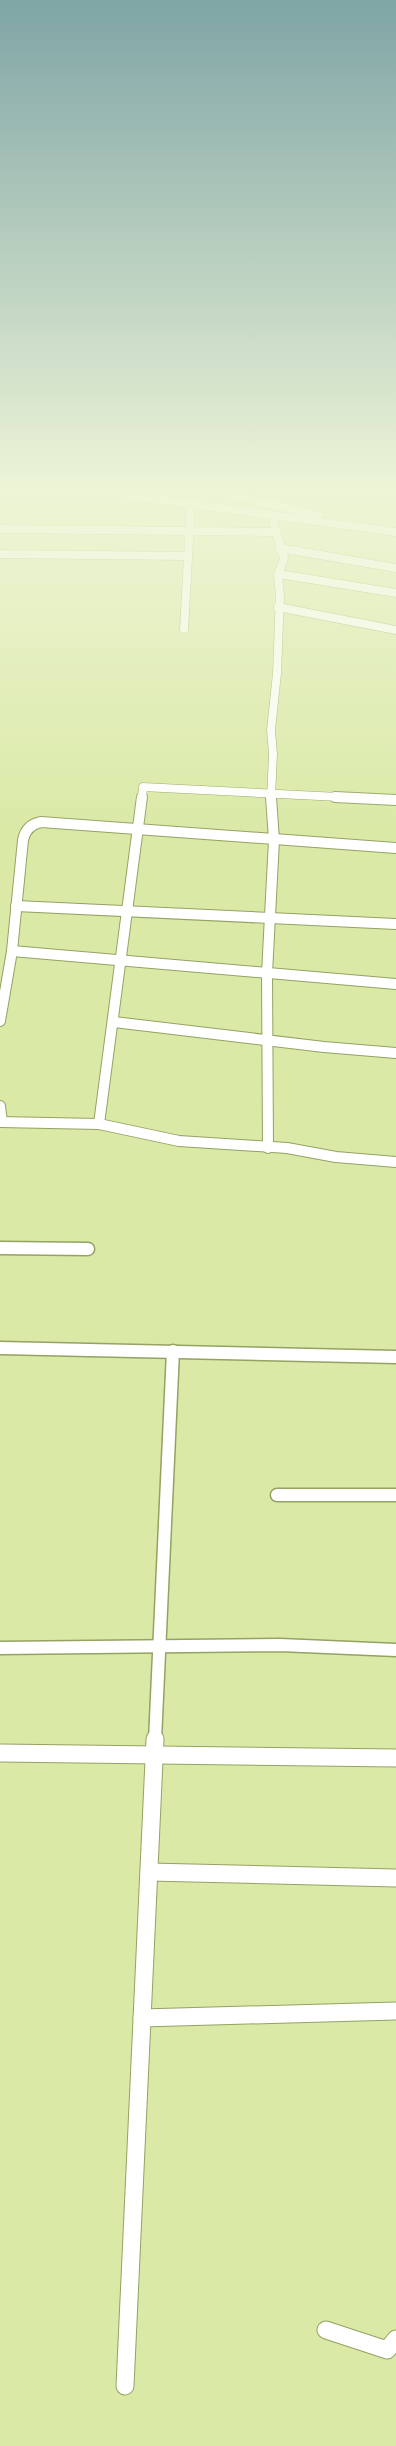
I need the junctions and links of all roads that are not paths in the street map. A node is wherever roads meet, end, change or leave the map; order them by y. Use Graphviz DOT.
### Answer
graph roads {
  1 [pos="185,603"];
  2 [pos="278,603"];
  3 [pos="278,607"];
  4 [pos="184,629"];
  5 [pos="396,630"];
  6 [pos="271,793"];
  7 [pos="396,800"];
  8 [pos="138,829"];
  9 [pos="274,840"];
  10 [pos="396,848"];
  11 [pos="16,906"];
  12 [pos="128,912"];
  13 [pos="271,919"];
  14 [pos="396,924"];
  15 [pos="12,951"];
  16 [pos="122,959"];
  17 [pos="267,973"];
  18 [pos="396,984"];
  19 [pos="0,1021"];
  20 [pos="114,1022"];
  21 [pos="269,1041"];
  22 [pos="396,1053"];
  23 [pos="0,1106"];
  24 [pos="1,1122"];
  25 [pos="98,1124"];
  26 [pos="268,1148"];
  27 [pos="396,1162"];
  28 [pos="0,1248"];
  29 [pos="88,1249"];
  30 [pos="0,1348"];
  31 [pos="173,1351"];
  32 [pos="396,1356"];
  33 [pos="277,1495"];
  34 [pos="396,1495"];
  35 [pos="160,1646"];
  36 [pos="0,1648"];
  37 [pos="396,1650"];
  38 [pos="0,1753"];
  39 [pos="155,1755"];
  40 [pos="396,1758"];
  41 [pos="149,1872"];
  42 [pos="396,1878"];
  43 [pos="396,2011"];
  44 [pos="142,2018"];
  45 [pos="326,2330"];
  46 [pos="396,2339"];
  47 [pos="124,2386"];
  1 -- 4 [label="street"];
  2 -- 3 [label="street"];
  3 -- 5 [label="street"];
  3 -- 6 [label="street"];
  6 -- 7 [label="street"];
  6 -- 8 [label="street"];
  6 -- 9 [label="street"];
  8 -- 9 [label="street"];
  8 -- 11 [label="street"];
  8 -- 12 [label="street"];
  9 -- 10 [label="street"];
  9 -- 13 [label="street"];
  11 -- 12 [label="street"];
  11 -- 15 [label="street"];
  12 -- 13 [label="street"];
  12 -- 16 [label="street"];
  13 -- 14 [label="street"];
  13 -- 17 [label="street"];
  15 -- 16 [label="street"];
  15 -- 19 [label="street"];
  16 -- 17 [label="street"];
  16 -- 20 [label="street"];
  17 -- 18 [label="street"];
  17 -- 21 [label="street"];
  20 -- 21 [label="street"];
  20 -- 25 [label="street"];
  21 -- 22 [label="street"];
  21 -- 26 [label="street"];
  23 -- 24 [label="street"];
  24 -- 25 [label="street"];
  25 -- 26 [label="street"];
  26 -- 27 [label="street"];
  28 -- 29 [label="street"];
  30 -- 31 [label="street"];
  31 -- 32 [label="street"];
  31 -- 35 [label="street"];
  33 -- 34 [label="street"];
  35 -- 36 [label="street"];
  35 -- 37 [label="street"];
  35 -- 39 [label="street"];
  38 -- 39 [label="street"];
  39 -- 40 [label="street"];
  39 -- 41 [label="street"];
  41 -- 42 [label="street"];
  41 -- 44 [label="street"];
  43 -- 44 [label="street"];
  44 -- 47 [label="street"];
  45 -- 46 [label="street"];
}
